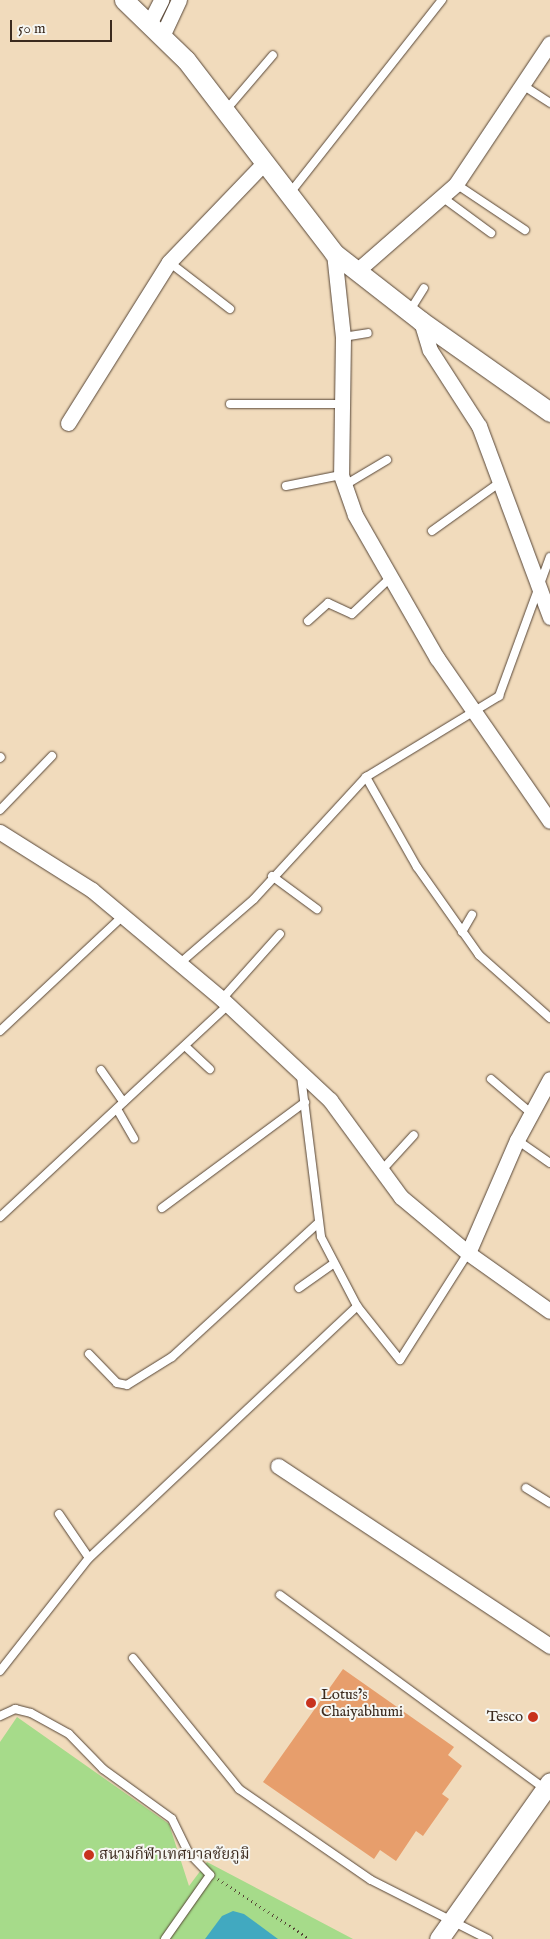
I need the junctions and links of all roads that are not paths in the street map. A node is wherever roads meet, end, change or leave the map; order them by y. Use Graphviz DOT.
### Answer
graph roads {
  1 [pos="124,0"];
  2 [pos="161,0"];
  3 [pos="179,0"];
  4 [pos="442,0"];
  5 [pos="156,28"];
  6 [pos="550,43"];
  7 [pos="273,55"];
  8 [pos="521,84"];
  9 [pos="550,102"];
  10 [pos="226,110"];
  11 [pos="264,163"];
  12 [pos="456,184"];
  13 [pos="289,195"];
  14 [pos="442,197"];
  15 [pos="525,230"];
  16 [pos="491,233"];
  17 [pos="334,253"];
  18 [pos="169,262"];
  19 [pos="358,269"];
  20 [pos="424,288"];
  21 [pos="230,308"];
  22 [pos="415,317"];
  23 [pos="368,333"];
  24 [pos="344,337"];
  25 [pos="230,404"];
  26 [pos="340,404"];
  27 [pos="550,412"];
  28 [pos="68,423"];
  29 [pos="387,460"];
  30 [pos="343,480"];
  31 [pos="499,483"];
  32 [pos="286,486"];
  33 [pos="432,531"];
  34 [pos="550,557"];
  35 [pos="388,580"];
  36 [pos="538,593"];
  37 [pos="550,617"];
  38 [pos="308,621"];
  39 [pos="472,710"];
  40 [pos="52,756"];
  41 [pos="366,776"];
  42 [pos="0,810"];
  43 [pos="550,821"];
  44 [pos="0,832"];
  45 [pos="272,876"];
  46 [pos="318,908"];
  47 [pos="124,915"];
  48 [pos="472,915"];
  49 [pos="462,932"];
  50 [pos="280,934"];
  51 [pos="179,964"];
  52 [pos="225,1002"];
  53 [pos="550,1018"];
  54 [pos="0,1031"];
  55 [pos="185,1046"];
  56 [pos="101,1070"];
  57 [pos="210,1070"];
  58 [pos="301,1071"];
  59 [pos="491,1079"];
  60 [pos="550,1079"];
  61 [pos="123,1102"];
  62 [pos="305,1102"];
  63 [pos="117,1109"];
  64 [pos="531,1113"];
  65 [pos="414,1135"];
  66 [pos="134,1138"];
  67 [pos="517,1140"];
  68 [pos="550,1163"];
  69 [pos="382,1170"];
  70 [pos="162,1208"];
  71 [pos="0,1217"];
  72 [pos="318,1223"];
  73 [pos="468,1252"];
  74 [pos="333,1264"];
  75 [pos="299,1288"];
  76 [pos="357,1306"];
  77 [pos="550,1311"];
  78 [pos="89,1354"];
  79 [pos="278,1466"];
  80 [pos="526,1488"];
  81 [pos="550,1503"];
  82 [pos="59,1514"];
  83 [pos="89,1558"];
  84 [pos="280,1595"];
  85 [pos="550,1646"];
  86 [pos="133,1658"];
  87 [pos="0,1671"];
  88 [pos="0,1716"];
  89 [pos="548,1785"];
  90 [pos="451,1922"];
  91 [pos="165,1939"];
  92 [pos="440,1939"];
  93 [pos="488,1939"];
  1 -- 5 [label="street"];
  2 -- 5 [label="street"];
  3 -- 5 [label="street"];
  4 -- 13 [label="lane"];
  5 -- 10 [label="street"];
  6 -- 8 [label="street"];
  7 -- 10 [label="lane"];
  8 -- 9 [label="lane"];
  8 -- 12 [label="street"];
  10 -- 11 [label="street"];
  11 -- 13 [label="street"];
  11 -- 18 [label="street"];
  12 -- 14 [label="street"];
  12 -- 15 [label="lane"];
  13 -- 17 [label="street"];
  14 -- 16 [label="lane"];
  14 -- 19 [label="street"];
  17 -- 19 [label="street"];
  17 -- 24 [label="street"];
  18 -- 21 [label="lane"];
  18 -- 28 [label="street"];
  19 -- 22 [label="street"];
  20 -- 22 [label="lane"];
  22 -- 27 [label="street"];
  22 -- 31 [label="street"];
  23 -- 24 [label="lane"];
  24 -- 26 [label="street"];
  25 -- 26 [label="lane"];
  26 -- 30 [label="street"];
  29 -- 30 [label="lane"];
  30 -- 32 [label="lane"];
  30 -- 35 [label="street"];
  31 -- 33 [label="lane"];
  31 -- 36 [label="street"];
  34 -- 36 [label="lane"];
  35 -- 38 [label="lane"];
  35 -- 39 [label="street"];
  36 -- 37 [label="street"];
  36 -- 39 [label="lane"];
  39 -- 41 [label="lane"];
  39 -- 43 [label="street"];
  40 -- 42 [label="lane"];
  41 -- 45 [label="lane"];
  41 -- 49 [label="lane"];
  44 -- 47 [label="street"];
  45 -- 46 [label="lane"];
  45 -- 51 [label="lane"];
  47 -- 51 [label="street"];
  47 -- 54 [label="lane"];
  48 -- 49 [label="lane"];
  49 -- 53 [label="lane"];
  50 -- 52 [label="lane"];
  51 -- 52 [label="street"];
  52 -- 55 [label="lane"];
  52 -- 58 [label="street"];
  55 -- 57 [label="lane"];
  55 -- 61 [label="lane"];
  56 -- 61 [label="lane"];
  58 -- 62 [label="lane"];
  58 -- 69 [label="street"];
  59 -- 64 [label="lane"];
  60 -- 64 [label="street"];
  61 -- 63 [label="lane"];
  62 -- 70 [label="lane"];
  62 -- 72 [label="lane"];
  63 -- 66 [label="lane"];
  63 -- 71 [label="lane"];
  64 -- 67 [label="street"];
  65 -- 69 [label="lane"];
  67 -- 68 [label="lane"];
  67 -- 73 [label="street"];
  69 -- 73 [label="street"];
  72 -- 74 [label="lane"];
  72 -- 78 [label="lane"];
  73 -- 76 [label="lane"];
  73 -- 77 [label="street"];
  74 -- 75 [label="lane"];
  74 -- 76 [label="lane"];
  76 -- 83 [label="lane"];
  79 -- 85 [label="street"];
  80 -- 81 [label="lane"];
  82 -- 83 [label="lane"];
  83 -- 87 [label="lane"];
  84 -- 89 [label="lane"];
  86 -- 90 [label="lane"];
  88 -- 91 [label="lane"];
  89 -- 90 [label="street"];
  90 -- 92 [label="street"];
  90 -- 93 [label="lane"];
}
